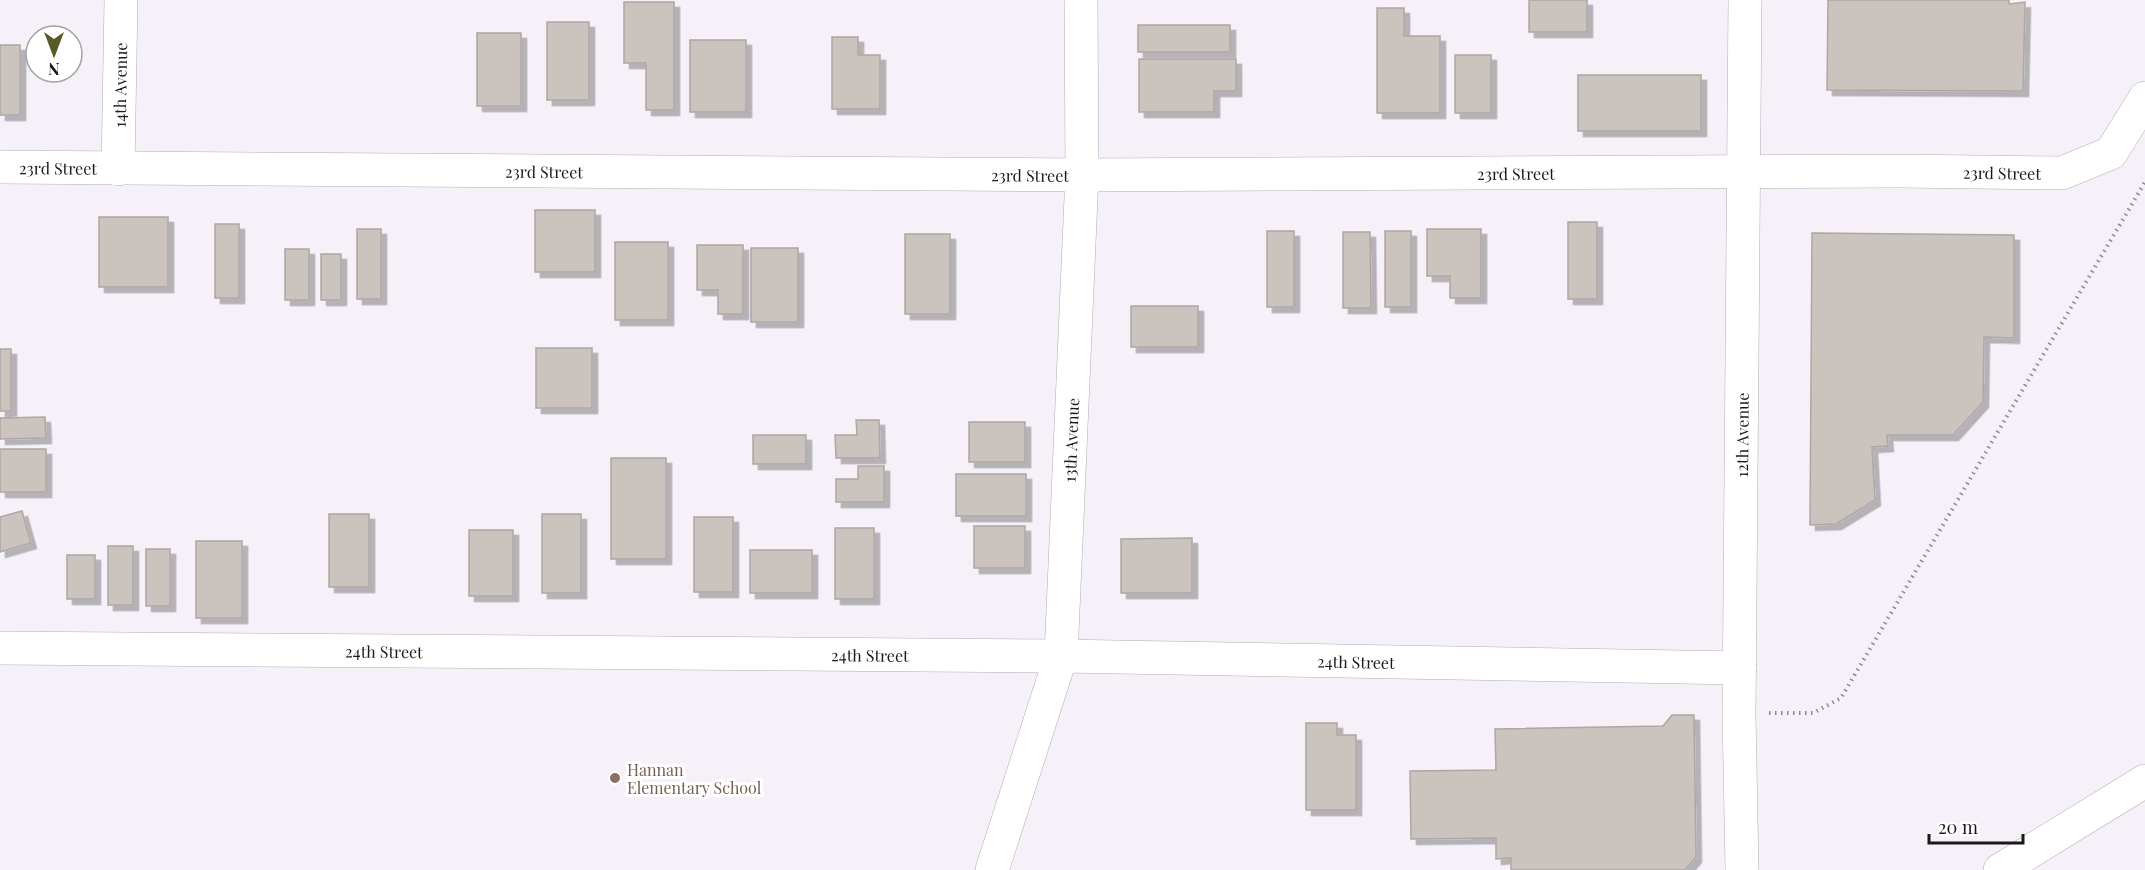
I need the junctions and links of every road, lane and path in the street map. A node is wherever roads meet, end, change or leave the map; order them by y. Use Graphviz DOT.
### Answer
graph roads {
  1 [pos="121,0"];
  2 [pos="1081,0"];
  3 [pos="1745,0"];
  4 [pos="2145,98"];
  5 [pos="0,167"];
  6 [pos="118,169"];
  7 [pos="1744,173"];
  8 [pos="1082,175"];
  9 [pos="2145,182"];
  10 [pos="0,648"];
  11 [pos="1061,656"];
  12 [pos="1740,668"];
  13 [pos="1739,714"];
  14 [pos="2145,781"];
  15 [pos="2003,869"];
  16 [pos="992,870"];
  17 [pos="1742,870"];
  1 -- 6 [label="street, 14th Avenue"];
  2 -- 8 [label="street, 13th Avenue"];
  3 -- 7 [label="street, 12th Avenue"];
  4 -- 7 [label="street, 23rd Street"];
  5 -- 6 [label="street, 23rd Street"];
  6 -- 8 [label="street, 23rd Street"];
  7 -- 8 [label="street, 23rd Street"];
  7 -- 12 [label="street, 12th Avenue"];
  8 -- 11 [label="street, 13th Avenue"];
  9 -- 13 [label="path"];
  10 -- 11 [label="street, 24th Street"];
  11 -- 12 [label="street, 24th Street"];
  11 -- 16 [label="street, 13th Avenue"];
  12 -- 13 [label="street, 12th Avenue"];
  13 -- 17 [label="street, 12th Avenue"];
  14 -- 15 [label="street"];
}
